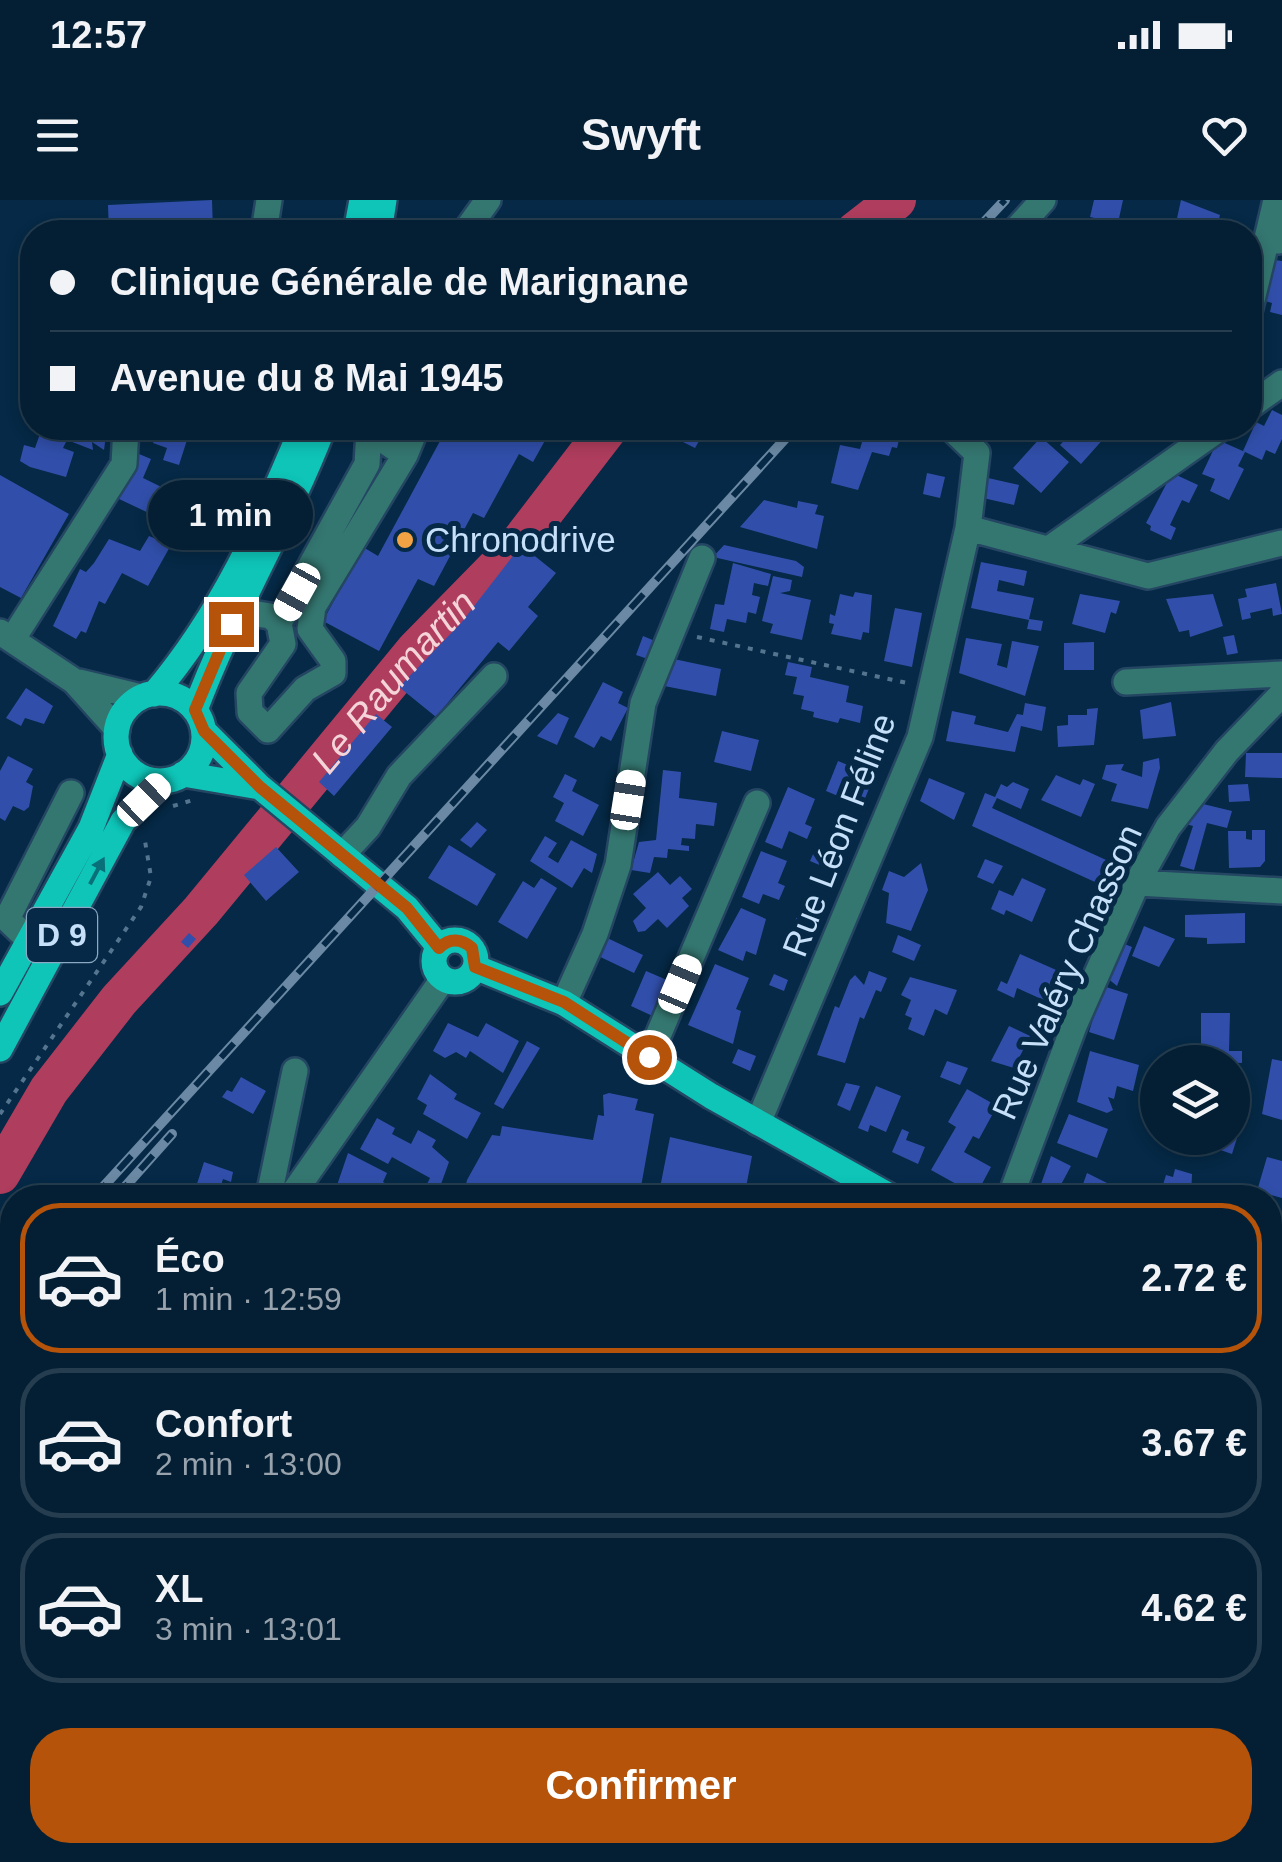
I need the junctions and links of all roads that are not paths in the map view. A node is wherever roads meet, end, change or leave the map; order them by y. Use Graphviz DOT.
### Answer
graph roads {
  1 [pos="1043,200"];
  2 [pos="1276,200"];
  3 [pos="1025,220"];
  4 [pos="1276,238"];
  5 [pos="1262,276"];
  6 [pos="125,440"];
  7 [pos="297,440"];
  8 [pos="318,440"];
  9 [pos="367,440"];
  10 [pos="383,440"];
  11 [pos="411,440"];
  12 [pos="963,440"];
  13 [pos="1203,440"];
  14 [pos="404,455"];
  15 [pos="968,528"];
  16 [pos="1282,543"];
  17 [pos="1049,549"];
  18 [pos="702,558"];
  19 [pos="238,611"];
  20 [pos="279,624"];
  21 [pos="6,636"];
  22 [pos="1282,674"];
  23 [pos="494,676"];
  24 [pos="74,681"];
  25 [pos="1126,682"];
  26 [pos="1282,694"];
  27 [pos="148,695"];
  28 [pos="199,720"];
  29 [pos="118,741"];
  30 [pos="174,777"];
  31 [pos="266,792"];
  32 [pos="71,793"];
  33 [pos="757,803"];
  34 [pos="342,856"];
  35 [pos="1137,884"];
  36 [pos="1282,891"];
  37 [pos="29,940"];
  38 [pos="439,948"];
  39 [pos="475,967"];
  40 [pos="444,979"];
  41 [pos="0,993"];
  42 [pos="564,1002"];
  43 [pos="0,1049"];
  44 [pos="649,1057"];
  45 [pos="295,1071"];
  46 [pos="758,1123"];
  47 [pos="271,1185"];
  48 [pos="295,1185"];
  49 [pos="870,1185"];
  50 [pos="1015,1185"];
  1 -- 3 [label="street"];
  2 -- 4 [label="street"];
  4 -- 5 [label="street"];
  6 -- 21 [label="street"];
  7 -- 27 [label="main road"];
  8 -- 19 [label="main road"];
  9 -- 20 [label="street"];
  10 -- 14 [label="street"];
  11 -- 14 [label="street"];
  12 -- 15 [label="street, Rue Léon Féline"];
  13 -- 17 [label="street"];
  14 -- 20 [label="street"];
  15 -- 17 [label="street"];
  15 -- 46 [label="street, Rue Léon Féline"];
  16 -- 17 [label="street"];
  18 -- 42 [label="street"];
  19 -- 20 [label="street"];
  19 -- 28 [label="main road"];
  21 -- 24 [label="street"];
  22 -- 25 [label="street"];
  23 -- 34 [label="street"];
  24 -- 27 [label="street"];
  24 -- 29 [label="street"];
  26 -- 35 [label="street, Rue Valéry Chasson"];
  27 -- 28 [label="main road"];
  27 -- 29 [label="main road"];
  28 -- 30 [label="main road"];
  28 -- 31 [label="main road"];
  29 -- 30 [label="main road"];
  29 -- 37 [label="main road, D 9"];
  30 -- 31 [label="main road"];
  43 -- 30 [label="main road, D 9, one-way"];
  31 -- 34 [label="main road"];
  32 -- 37 [label="street"];
  33 -- 44 [label="street"];
  34 -- 38 [label="main road"];
  35 -- 36 [label="street"];
  35 -- 50 [label="street, Rue Valéry Chasson"];
  37 -- 41 [label="main road, D 9"];
  38 -- 39 [label="main road"];
  38 -- 40 [label="main road"];
  39 -- 40 [label="main road"];
  39 -- 42 [label="main road"];
  40 -- 48 [label="street"];
  42 -- 44 [label="main road"];
  44 -- 46 [label="main road"];
  45 -- 47 [label="street"];
  46 -- 49 [label="main road"];
}
